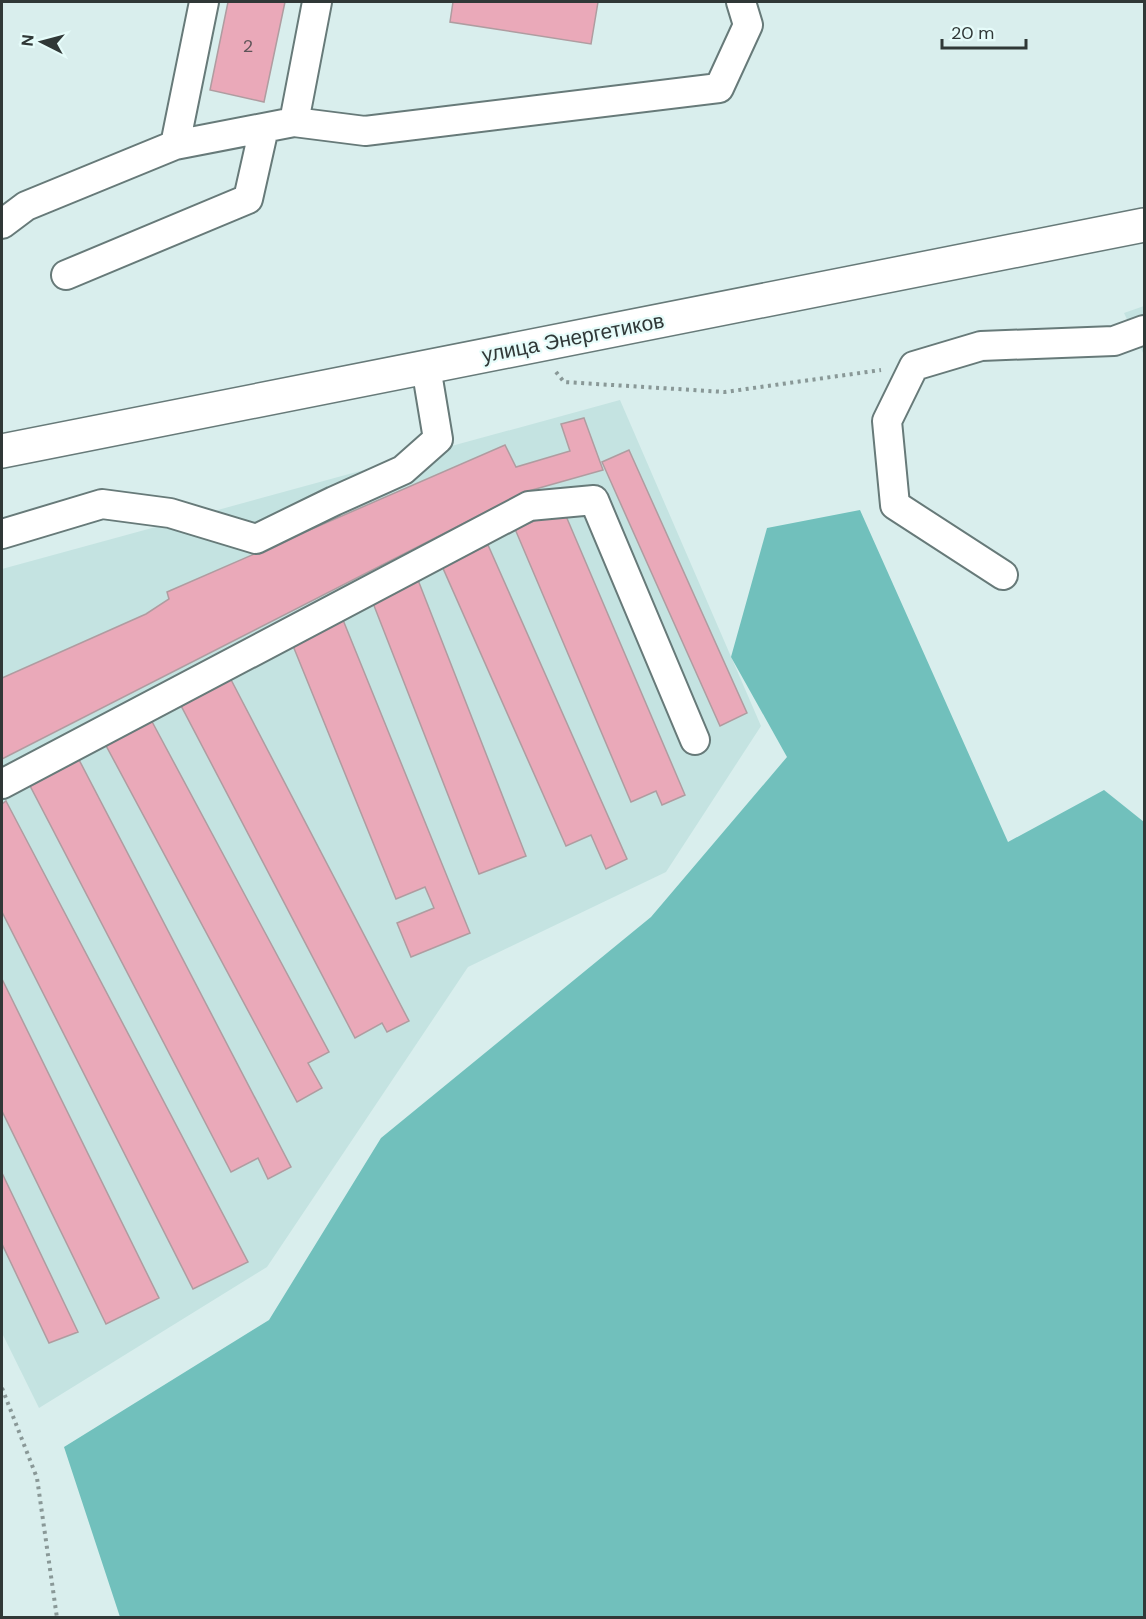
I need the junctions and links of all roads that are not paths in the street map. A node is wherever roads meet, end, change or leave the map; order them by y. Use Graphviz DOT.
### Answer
graph roads {
  1 [pos="204,2"];
  2 [pos="317,2"];
  3 [pos="741,2"];
  4 [pos="294,122"];
  5 [pos="264,128"];
  6 [pos="175,145"];
  7 [pos="2,224"];
  8 [pos="1144,225"];
  9 [pos="66,275"];
  10 [pos="1144,330"];
  11 [pos="426,367"];
  12 [pos="2,451"];
  13 [pos="2,534"];
  14 [pos="1003,574"];
  15 [pos="695,740"];
  16 [pos="2,784"];
  1 -- 6 [label="lane"];
  2 -- 4 [label="lane"];
  3 -- 4 [label="lane"];
  4 -- 5 [label="lane"];
  5 -- 6 [label="lane"];
  5 -- 9 [label="lane"];
  6 -- 7 [label="lane"];
  8 -- 11 [label="main road, улица Энергетиков"];
  10 -- 14 [label="lane"];
  11 -- 12 [label="main road, улица Энергетиков"];
  11 -- 13 [label="lane"];
  15 -- 16 [label="lane"];
}
